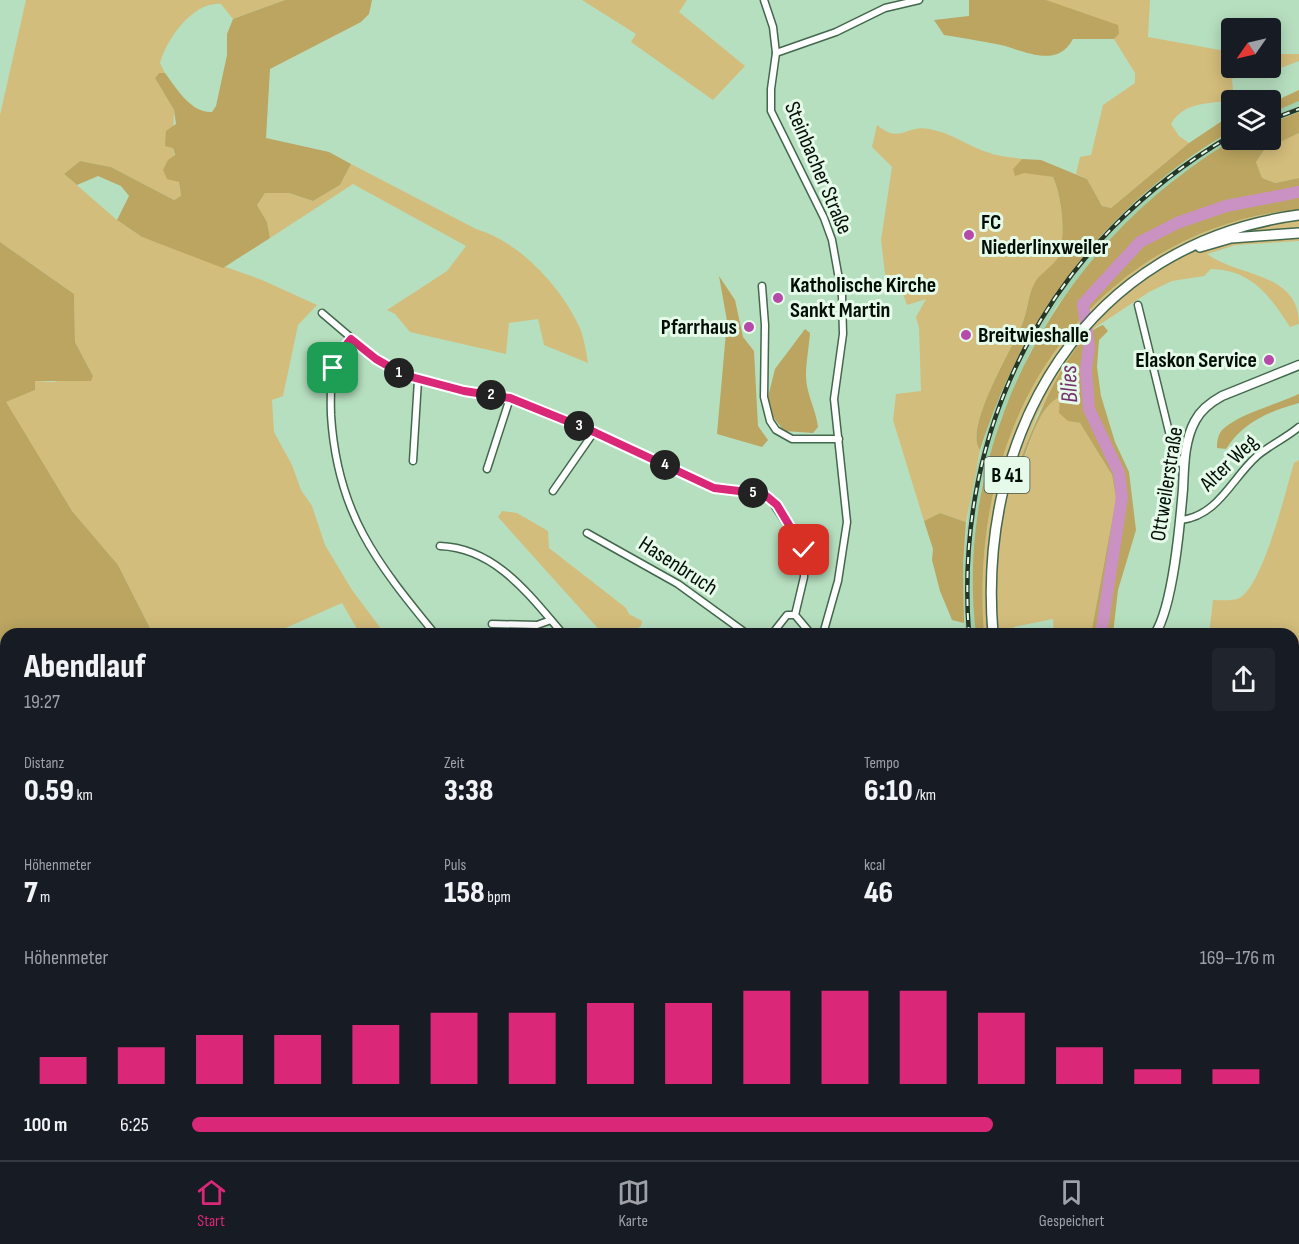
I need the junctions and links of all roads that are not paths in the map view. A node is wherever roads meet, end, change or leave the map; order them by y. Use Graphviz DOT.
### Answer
graph roads {
  1 [pos="764,0"];
  2 [pos="919,0"];
  3 [pos="776,53"];
  4 [pos="1299,215"];
  5 [pos="1299,233"];
  6 [pos="762,286"];
  7 [pos="1108,302"];
  8 [pos="1138,305"];
  9 [pos="321,314"];
  10 [pos="351,339"];
  11 [pos="1299,365"];
  12 [pos="418,380"];
  13 [pos="510,398"];
  14 [pos="1299,427"];
  15 [pos="594,432"];
  16 [pos="839,439"];
  17 [pos="413,461"];
  18 [pos="1184,466"];
  19 [pos="487,469"];
  20 [pos="553,491"];
  21 [pos="1180,520"];
  22 [pos="587,533"];
  23 [pos="440,546"];
  24 [pos="795,615"];
  25 [pos="551,621"];
  26 [pos="492,624"];
  27 [pos="430,628"];
  28 [pos="557,628"];
  29 [pos="739,628"];
  30 [pos="777,628"];
  31 [pos="806,628"];
  32 [pos="825,628"];
  33 [pos="993,628"];
  34 [pos="1157,628"];
  1 -- 3 [label="street, Steinbacher Straße"];
  2 -- 3 [label="street"];
  3 -- 16 [label="street, Steinbacher Straße"];
  4 -- 7 [label="highway, B 41"];
  5 -- 7 [label="highway"];
  6 -- 16 [label="street"];
  7 -- 33 [label="highway, B 41"];
  8 -- 18 [label="street"];
  9 -- 10 [label="street"];
  10 -- 12 [label="street"];
  10 -- 27 [label="street"];
  11 -- 18 [label="main road, Ottweilerstraße"];
  12 -- 13 [label="street"];
  12 -- 17 [label="street"];
  13 -- 15 [label="street"];
  13 -- 19 [label="street"];
  14 -- 21 [label="street, Alter Weg"];
  15 -- 20 [label="street"];
  15 -- 24 [label="street"];
  16 -- 32 [label="street, Steinbacher Straße"];
  18 -- 21 [label="main road, Ottweilerstraße"];
  21 -- 34 [label="main road, Ottweilerstraße"];
  22 -- 29 [label="street, Hasenbruch"];
  23 -- 25 [label="street"];
  24 -- 30 [label="street"];
  24 -- 31 [label="street"];
  25 -- 26 [label="street"];
  25 -- 28 [label="street"];
}
